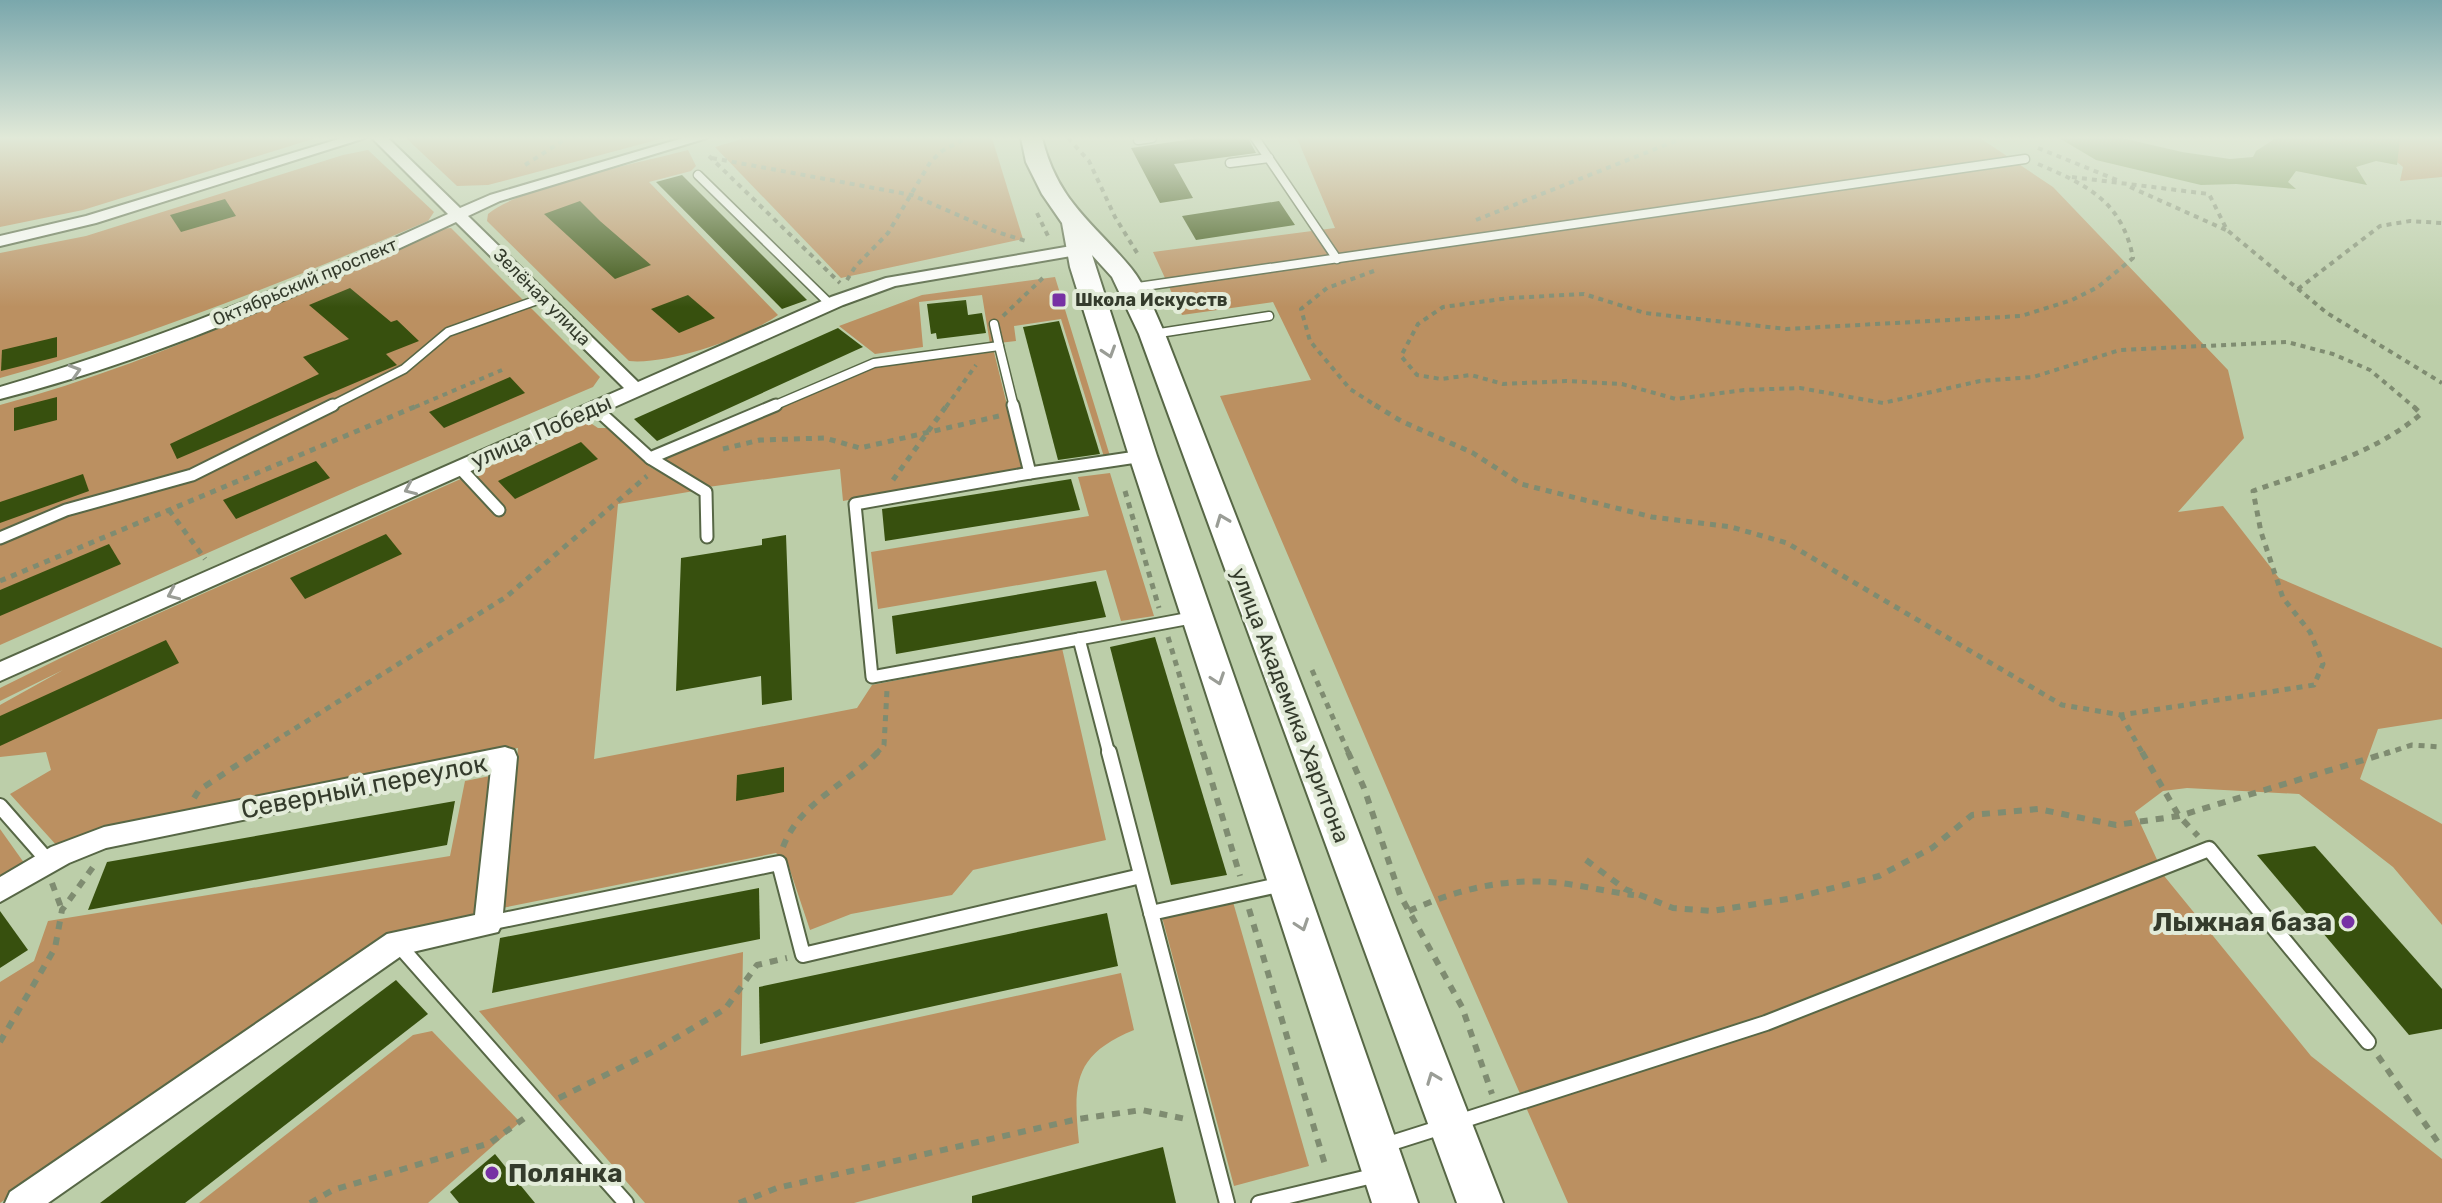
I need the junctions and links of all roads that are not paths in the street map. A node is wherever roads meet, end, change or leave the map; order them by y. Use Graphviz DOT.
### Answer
graph roads {
  1 [pos="175,194"];
  2 [pos="438,194"];
  3 [pos="506,194"];
  4 [pos="718,194"];
  5 [pos="1053,194"];
  6 [pos="1293,194"];
  7 [pos="1788,194"];
  8 [pos="460,215"];
  9 [pos="1084,240"];
  10 [pos="0,241"];
  11 [pos="1337,259"];
  12 [pos="1131,288"];
  13 [pos="543,298"];
  14 [pos="830,304"];
  15 [pos="1269,316"];
  16 [pos="994,324"];
  17 [pos="1152,334"];
  18 [pos="994,347"];
  19 [pos="635,389"];
  20 [pos="0,393"];
  21 [pos="594,407"];
  22 [pos="1129,458"];
  23 [pos="655,461"];
  24 [pos="459,467"];
  25 [pos="1030,473"];
  26 [pos="499,510"];
  27 [pos="707,537"];
  28 [pos="0,538"];
  29 [pos="1180,620"];
  30 [pos="1079,639"];
  31 [pos="0,672"];
  32 [pos="0,806"];
  33 [pos="49,862"];
  34 [pos="1141,876"];
  35 [pos="1287,883"];
  36 [pos="0,891"];
  37 [pos="1151,913"];
  38 [pos="488,924"];
  39 [pos="397,943"];
  40 [pos="2368,1042"];
  41 [pos="1451,1125"];
  42 [pos="1386,1174"];
  43 [pos="21,1203"];
  44 [pos="626,1203"];
  45 [pos="1227,1203"];
  46 [pos="1259,1203"];
  47 [pos="1480,1203"];
  1 -- 10 [label="street"];
  2 -- 8 [label="street, Зелёная улица"];
  3 -- 8 [label="street, Октябрьский проспект"];
  4 -- 14 [label="lane"];
  5 -- 9 [label="main road, улица Академика Харитона"];
  6 -- 11 [label="lane"];
  7 -- 11 [label="lane"];
  8 -- 13 [label="street, Зелёная улица"];
  20 -- 8 [label="street, Октябрьский проспект, one-way"];
  9 -- 12 [label="main road, улица Академика Харитона"];
  9 -- 14 [label="street, улица Победы"];
  9 -- 22 [label="main road, улица Академика Харитона, one-way"];
  11 -- 12 [label="lane"];
  12 -- 17 [label="main road, улица Академика Харитона"];
  13 -- 19 [label="street, Зелёная улица"];
  13 -- 28 [label="lane"];
  14 -- 19 [label="street, улица Победы"];
  15 -- 17 [label="lane"];
  16 -- 18 [label="lane"];
  41 -- 17 [label="main road, улица Академика Харитона, one-way"];
  18 -- 23 [label="lane"];
  18 -- 25 [label="lane"];
  19 -- 21 [label="street, улица Победы"];
  21 -- 23 [label="lane"];
  21 -- 24 [label="street, улица Победы"];
  22 -- 25 [label="lane"];
  22 -- 29 [label="main road, улица Академика Харитона"];
  23 -- 27 [label="lane"];
  24 -- 26 [label="lane"];
  24 -- 31 [label="street, улица Победы, one-way"];
  25 -- 30 [label="lane"];
  29 -- 30 [label="lane"];
  29 -- 35 [label="main road, улица Академика Харитона, one-way"];
  30 -- 34 [label="lane"];
  32 -- 33 [label="lane"];
  33 -- 36 [label="street, Северный переулок"];
  33 -- 38 [label="street, Северный переулок"];
  34 -- 37 [label="lane"];
  34 -- 38 [label="lane"];
  35 -- 37 [label="lane"];
  35 -- 42 [label="main road, улица Академика Харитона, one-way"];
  37 -- 45 [label="lane"];
  38 -- 39 [label="street"];
  39 -- 43 [label="street"];
  39 -- 44 [label="lane"];
  40 -- 41 [label="lane"];
  41 -- 42 [label="lane"];
  41 -- 47 [label="main road, улица Академика Харитона"];
  42 -- 46 [label="lane"];
}
